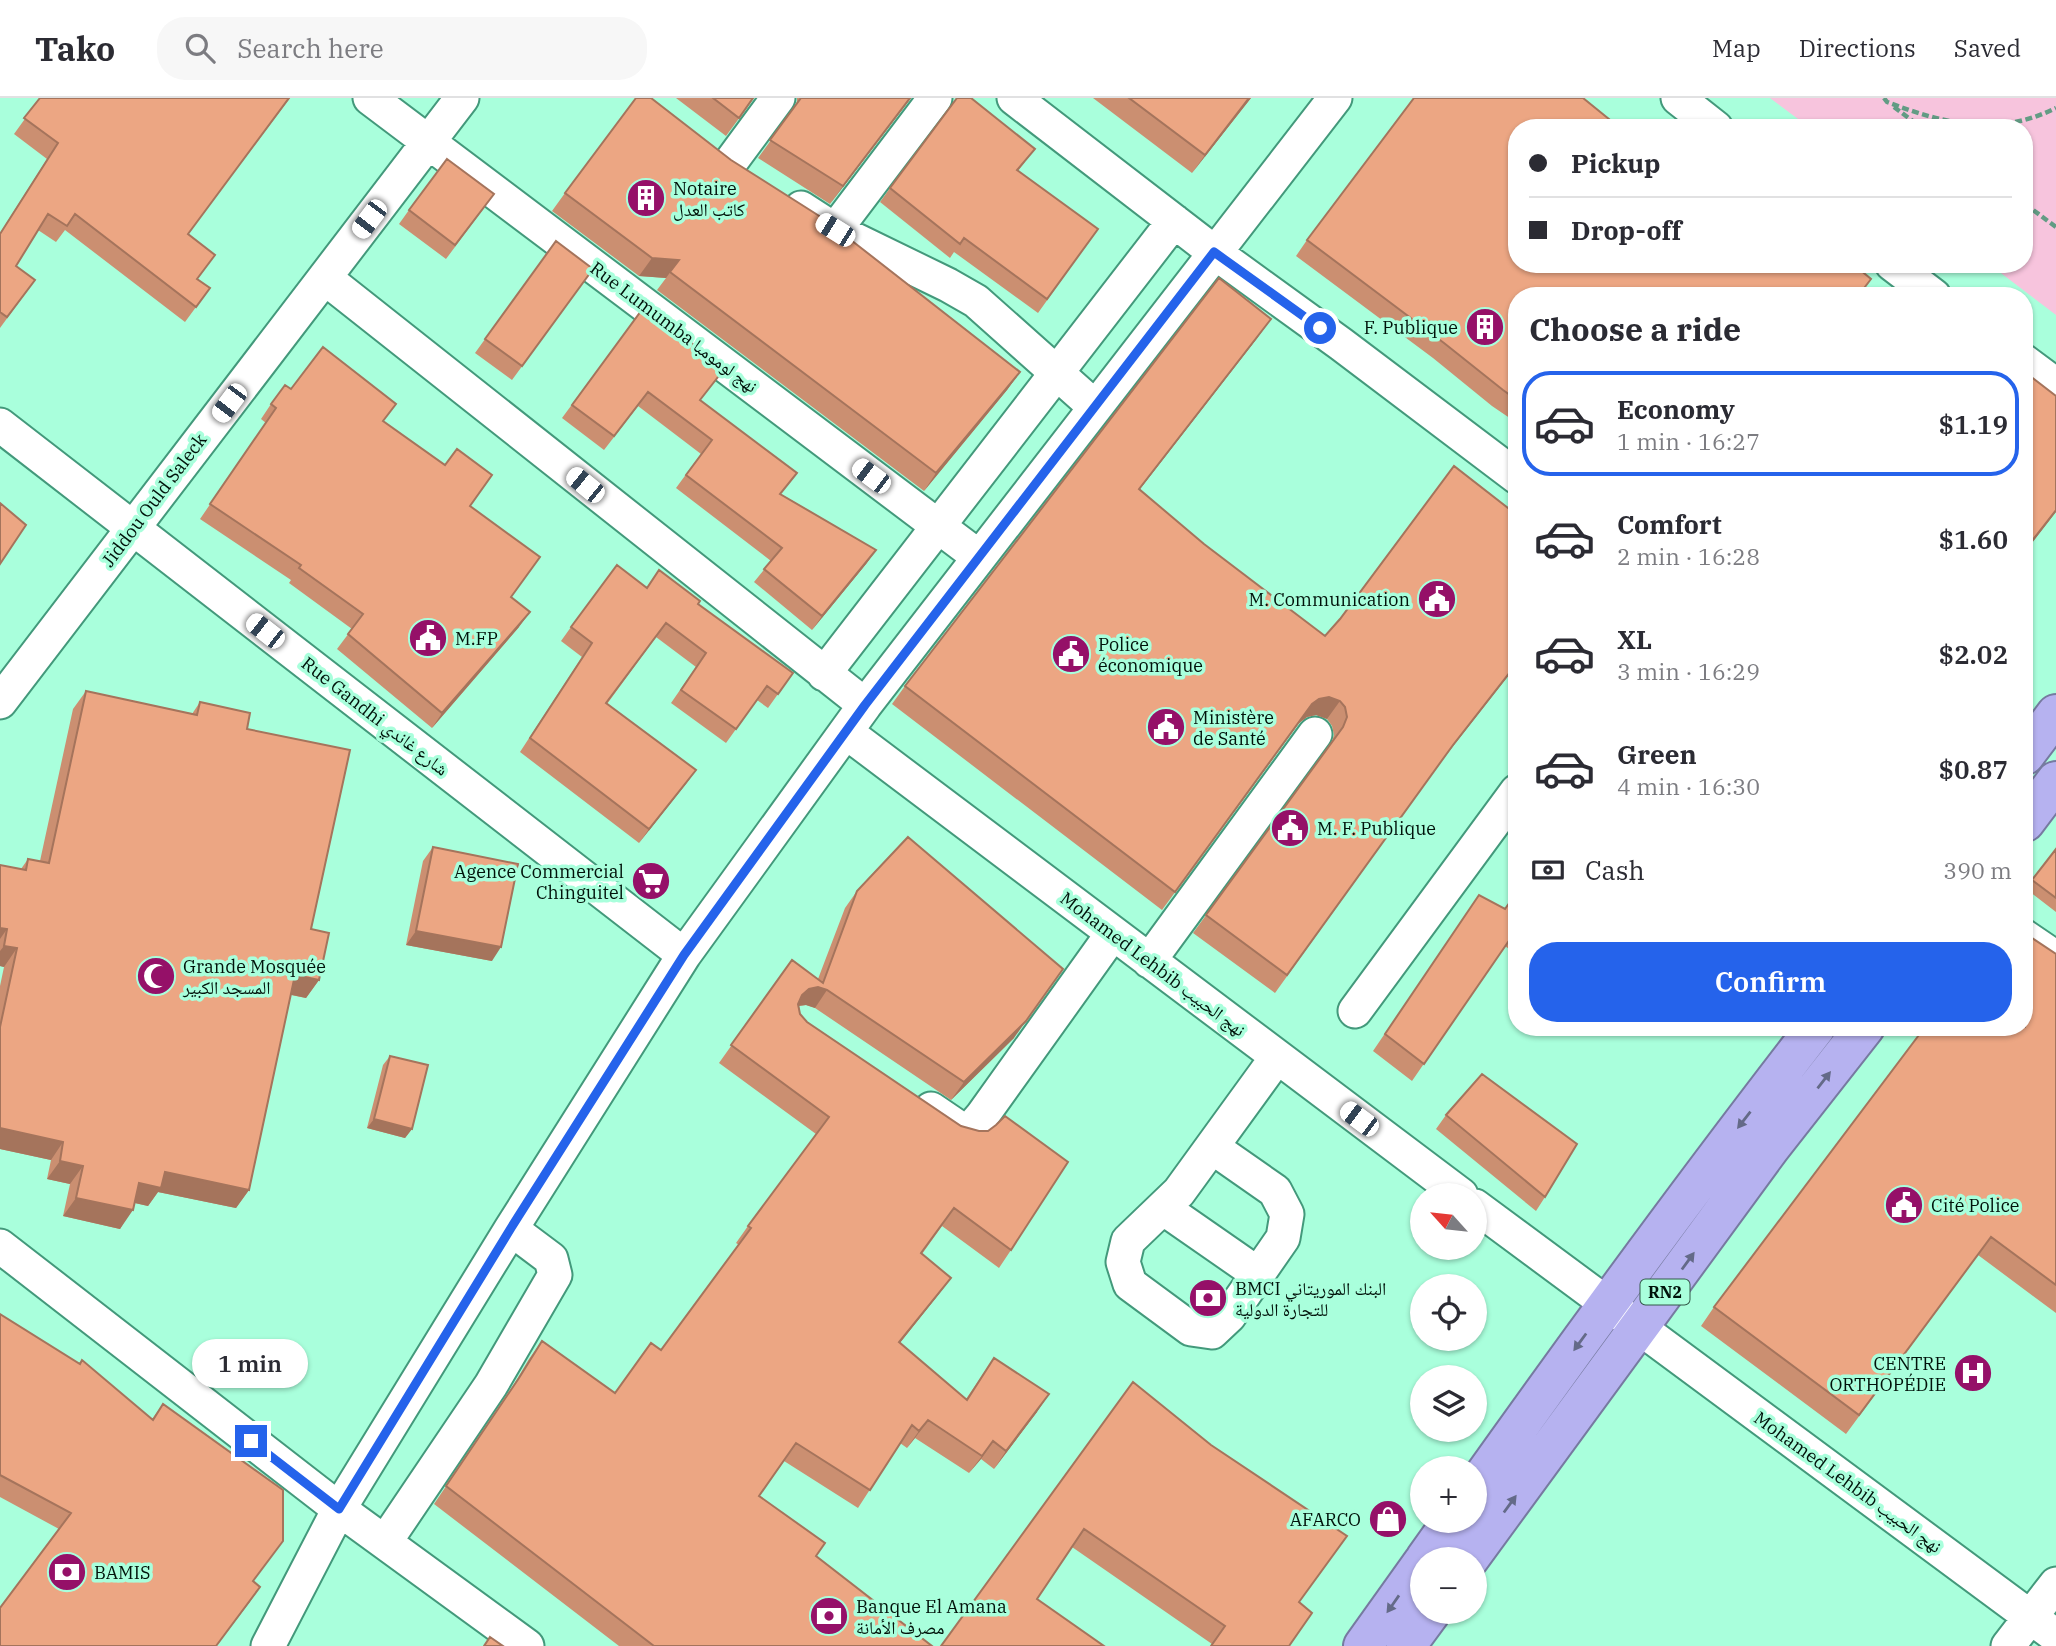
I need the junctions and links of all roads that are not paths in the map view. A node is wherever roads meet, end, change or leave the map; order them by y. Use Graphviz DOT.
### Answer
graph roads {
  1 [pos="370,98"];
  2 [pos="462,98"];
  3 [pos="778,98"];
  4 [pos="935,98"];
  5 [pos="1014,98"];
  6 [pos="1335,98"];
  7 [pos="1678,98"];
  8 [pos="1705,119"];
  9 [pos="428,142"];
  10 [pos="1174,221"];
  11 [pos="835,230"];
  12 [pos="1214,252"];
  13 [pos="325,278"];
  14 [pos="1894,278"];
  15 [pos="1914,287"];
  16 [pos="2033,368"];
  17 [pos="1058,374"];
  18 [pos="2056,385"];
  19 [pos="1095,407"];
  20 [pos="0,425"];
  21 [pos="1508,470"];
  22 [pos="937,526"];
  23 [pos="133,528"];
  24 [pos="979,557"];
  25 [pos="824,674"];
  26 [pos="0,702"];
  27 [pos="865,705"];
  28 [pos="2056,714"];
  29 [pos="846,732"];
  30 [pos="1315,734"];
  31 [pos="2033,744"];
  32 [pos="2056,781"];
  33 [pos="1508,803"];
  34 [pos="2033,811"];
  35 [pos="1113,933"];
  36 [pos="2033,942"];
  37 [pos="684,955"];
  38 [pos="2056,958"];
  39 [pos="1149,961"];
  40 [pos="1355,1011"];
  41 [pos="1809,1036"];
  42 [pos="1858,1036"];
  43 [pos="1277,1057"];
  44 [pos="904,1091"];
  45 [pos="1212,1147"];
  46 [pos="1445,1183"];
  47 [pos="1163,1208"];
  48 [pos="1488,1216"];
  49 [pos="511,1228"];
  50 [pos="0,1246"];
  51 [pos="1258,1274"];
  52 [pos="1606,1305"];
  53 [pos="1639,1328"];
  54 [pos="1487,1471"];
  55 [pos="339,1509"];
  56 [pos="385,1542"];
  57 [pos="1478,1547"];
  58 [pos="1410,1581"];
  59 [pos="2056,1584"];
  60 [pos="1422,1624"];
  61 [pos="2043,1626"];
  62 [pos="268,1646"];
  63 [pos="527,1646"];
  64 [pos="1363,1646"];
  65 [pos="1406,1646"];
  66 [pos="2008,1646"];
  1 -- 9 [label="street, Rue Lumumba نهج لومومبا"];
  2 -- 9 [label="street, Jiddou Ould Saleck"];
  3 -- 11 [label="street"];
  4 -- 11 [label="street"];
  5 -- 10 [label="street"];
  6 -- 12 [label="street"];
  7 -- 8 [label="street"];
  9 -- 13 [label="street, Jiddou Ould Saleck"];
  9 -- 22 [label="street, Rue Lumumba نهج لومومبا"];
  10 -- 12 [label="street"];
  10 -- 17 [label="street"];
  11 -- 17 [label="street"];
  12 -- 19 [label="street"];
  12 -- 21 [label="street"];
  13 -- 23 [label="street, Jiddou Ould Saleck"];
  13 -- 25 [label="street"];
  14 -- 15 [label="street"];
  16 -- 18 [label="street"];
  17 -- 19 [label="street"];
  17 -- 22 [label="street"];
  19 -- 24 [label="street"];
  20 -- 23 [label="street, Rue Gandhi شارع غاندي"];
  22 -- 24 [label="street, Rue Lumumba نهج لومومبا"];
  22 -- 25 [label="street"];
  23 -- 26 [label="street, Jiddou Ould Saleck"];
  23 -- 37 [label="street, Rue Gandhi شارع غاندي"];
  24 -- 27 [label="street"];
  25 -- 27 [label="street"];
  27 -- 29 [label="street"];
  28 -- 31 [label="highway"];
  29 -- 35 [label="street, Mohamed Lehbib نهج الحبيب"];
  29 -- 37 [label="street"];
  30 -- 39 [label="street"];
  32 -- 34 [label="highway"];
  33 -- 40 [label="street"];
  35 -- 39 [label="street, Mohamed Lehbib نهج الحبيب"];
  35 -- 44 [label="street"];
  36 -- 38 [label="street"];
  37 -- 49 [label="street"];
  39 -- 43 [label="street, Mohamed Lehbib نهج الحبيب"];
  41 -- 52 [label="highway, RN2, one-way"];
  53 -- 42 [label="highway, RN2, one-way"];
  43 -- 45 [label="street"];
  43 -- 46 [label="street, Mohamed Lehbib نهج الحبيب"];
  45 -- 47 [label="street"];
  45 -- 51 [label="street"];
  47 -- 51 [label="street"];
  47 -- 51 [label="street"];
  48 -- 52 [label="street"];
  49 -- 55 [label="street"];
  49 -- 56 [label="street"];
  50 -- 55 [label="street"];
  52 -- 53 [label="street, Mohamed Lehbib نهج الحبيب"];
  52 -- 54 [label="highway, RN2, one-way"];
  57 -- 53 [label="highway, RN2, one-way"];
  53 -- 61 [label="street, Mohamed Lehbib نهج الحبيب"];
  55 -- 56 [label="street"];
  55 -- 62 [label="street"];
  56 -- 63 [label="street"];
  58 -- 64 [label="highway, one-way"];
  59 -- 61 [label="street"];
  60 -- 65 [label="highway"];
  61 -- 66 [label="street"];
}
